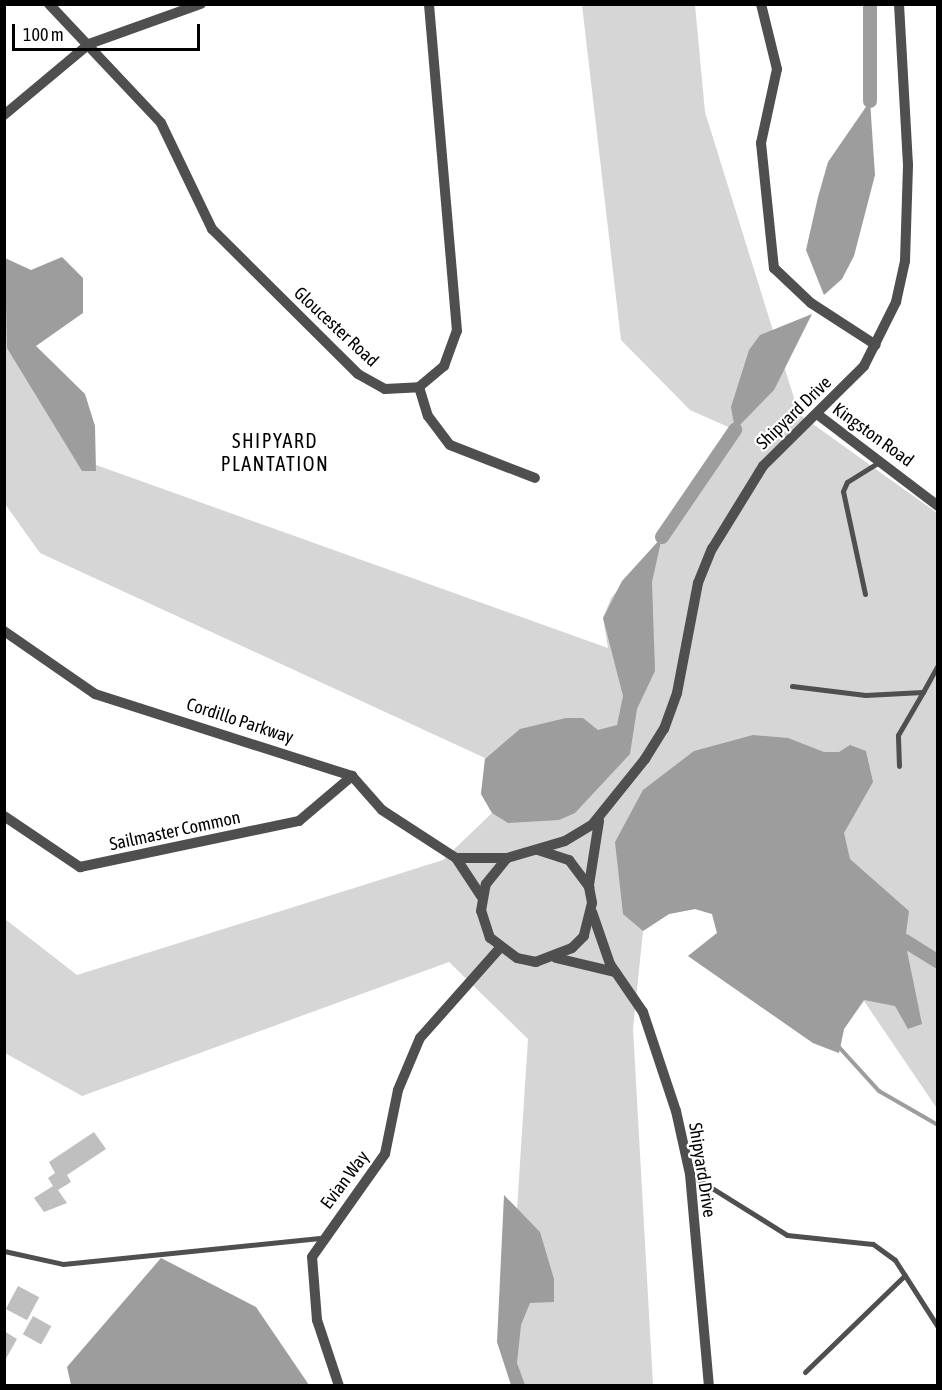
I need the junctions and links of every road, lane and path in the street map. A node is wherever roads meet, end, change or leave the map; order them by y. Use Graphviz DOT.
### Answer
graph roads {
  1 [pos="49,4"];
  2 [pos="201,4"];
  3 [pos="429,4"];
  4 [pos="760,4"];
  5 [pos="899,4"];
  6 [pos="89,44"];
  7 [pos="4,115"];
  8 [pos="876,345"];
  9 [pos="419,387"];
  10 [pos="817,414"];
  11 [pos="880,461"];
  12 [pos="535,478"];
  13 [pos="938,506"];
  14 [pos="865,594"];
  15 [pos="4,631"];
  16 [pos="938,665"];
  17 [pos="792,686"];
  18 [pos="923,692"];
  19 [pos="899,766"];
  20 [pos="352,776"];
  21 [pos="4,816"];
  22 [pos="600,818"];
  23 [pos="538,849"];
  24 [pos="456,858"];
  25 [pos="507,858"];
  26 [pos="589,887"];
  27 [pos="481,896"];
  28 [pos="591,911"];
  29 [pos="500,948"];
  30 [pos="556,958"];
  31 [pos="615,972"];
  32 [pos="690,1174"];
  33 [pos="320,1238"];
  34 [pos="4,1251"];
  35 [pos="905,1275"];
  36 [pos="938,1327"];
  37 [pos="805,1372"];
  38 [pos="339,1386"];
  39 [pos="709,1386"];
  1 -- 6 [label="street, Gloucester Road"];
  2 -- 6 [label="street"];
  3 -- 9 [label="street"];
  4 -- 8 [label="street"];
  5 -- 8 [label="street, Shipyard Drive"];
  6 -- 7 [label="street"];
  6 -- 9 [label="street, Gloucester Road"];
  8 -- 10 [label="street, Shipyard Drive"];
  9 -- 12 [label="street"];
  10 -- 11 [label="street, Kingston Road"];
  10 -- 22 [label="street, Shipyard Drive"];
  11 -- 13 [label="street, Kingston Road"];
  11 -- 14 [label="lane"];
  15 -- 20 [label="street, Cordillo Parkway"];
  16 -- 18 [label="lane"];
  17 -- 18 [label="lane"];
  18 -- 19 [label="lane"];
  20 -- 21 [label="street, Sailmaster Common"];
  20 -- 24 [label="street"];
  22 -- 23 [label="street, Shipyard Drive"];
  22 -- 26 [label="street, Shipyard Drive"];
  23 -- 25 [label="street"];
  23 -- 26 [label="street"];
  24 -- 25 [label="street"];
  24 -- 27 [label="street"];
  25 -- 27 [label="street"];
  26 -- 28 [label="street"];
  27 -- 29 [label="street"];
  28 -- 30 [label="street"];
  28 -- 31 [label="street, Shipyard Drive"];
  29 -- 30 [label="street"];
  29 -- 33 [label="street, Evian Way"];
  30 -- 31 [label="street"];
  31 -- 32 [label="street, Shipyard Drive"];
  32 -- 35 [label="lane"];
  32 -- 39 [label="street, Shipyard Drive"];
  33 -- 34 [label="lane"];
  33 -- 38 [label="street, Evian Way"];
  35 -- 36 [label="lane"];
  35 -- 37 [label="lane"];
}
